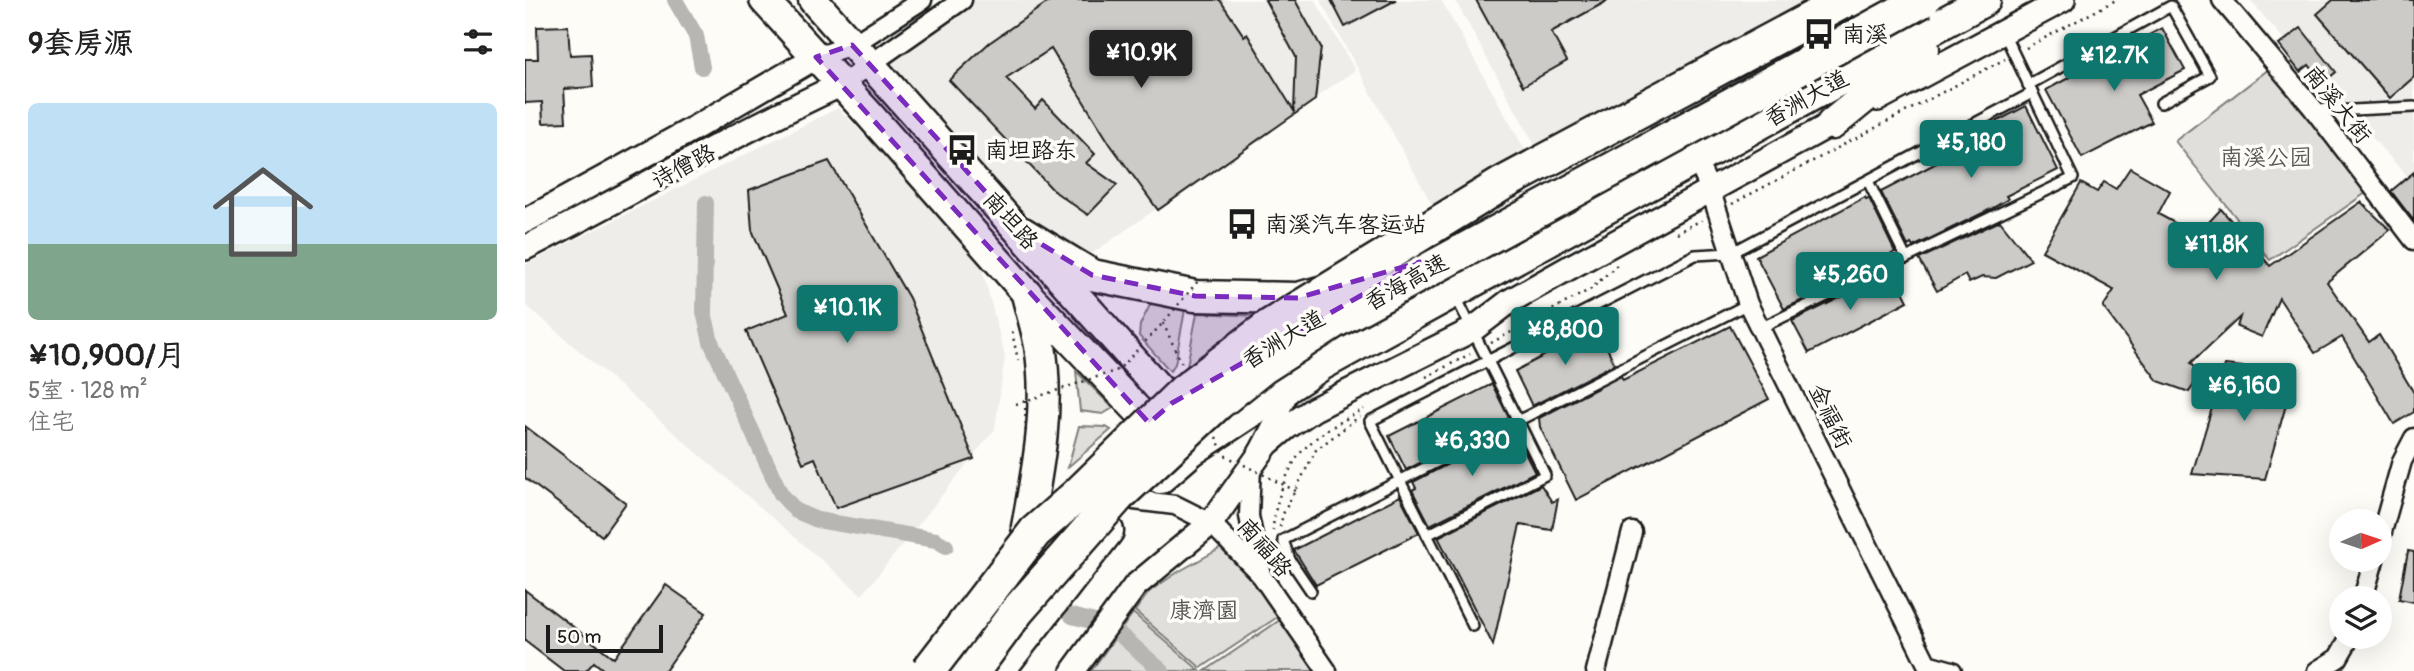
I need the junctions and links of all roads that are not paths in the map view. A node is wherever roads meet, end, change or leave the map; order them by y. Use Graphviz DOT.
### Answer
graph roads {
  1 [pos="764,0"];
  2 [pos="813,0"];
  3 [pos="922,0"];
  4 [pos="962,0"];
  5 [pos="1846,0"];
  6 [pos="1905,0"];
  7 [pos="1923,0"];
  8 [pos="2063,0"];
  9 [pos="2222,0"];
  10 [pos="1984,1"];
  11 [pos="2003,31"];
  12 [pos="861,54"];
  13 [pos="816,57"];
  14 [pos="842,84"];
  15 [pos="2030,89"];
  16 [pos="2161,103"];
  17 [pos="2312,107"];
  18 [pos="2414,107"];
  19 [pos="1832,124"];
  20 [pos="1696,159"];
  21 [pos="1868,181"];
  22 [pos="1710,189"];
  23 [pos="525,221"];
  24 [pos="1023,233"];
  25 [pos="2414,240"];
  26 [pos="525,248"];
  27 [pos="1731,253"];
  28 [pos="1906,258"];
  29 [pos="1420,262"];
  30 [pos="1453,292"];
  31 [pos="1027,294"];
  32 [pos="1748,304"];
  33 [pos="1760,328"];
  34 [pos="1472,330"];
  35 [pos="1487,361"];
  36 [pos="1296,382"];
  37 [pos="1175,406"];
  38 [pos="1518,421"];
  39 [pos="1149,423"];
  40 [pos="2414,438"];
  41 [pos="1195,449"];
  42 [pos="1251,466"];
  43 [pos="1400,481"];
  44 [pos="1134,500"];
  45 [pos="2388,509"];
  46 [pos="1211,523"];
  47 [pos="1027,527"];
  48 [pos="1632,532"];
  49 [pos="1427,535"];
  50 [pos="1261,575"];
  51 [pos="1311,591"];
  52 [pos="1473,626"];
  53 [pos="2343,649"];
  54 [pos="934,657"];
  55 [pos="918,671"];
  56 [pos="973,671"];
  57 [pos="999,671"];
  58 [pos="1073,671"];
  59 [pos="1327,671"];
  60 [pos="1596,671"];
  61 [pos="1952,671"];
  62 [pos="2317,671"];
  1 -- 13 [label="main road"];
  2 -- 12 [label="main road, 南坦路"];
  3 -- 12 [label="street"];
  4 -- 12 [label="street"];
  5 -- 54 [label="highway, 香海高速, bridge"];
  6 -- 29 [label="highway, 香洲大道"];
  7 -- 56 [label="highway, 香海高速, bridge"];
  8 -- 11 [label="street"];
  9 -- 17 [label="street, 南溪大街"];
  10 -- 19 [label="highway"];
  10 -- 20 [label="highway, 香洲大道"];
  11 -- 15 [label="lane"];
  11 -- 19 [label="street"];
  12 -- 13 [label="street"];
  12 -- 14 [label="street"];
  12 -- 24 [label="main road, 南坦路"];
  13 -- 14 [label="main road"];
  13 -- 23 [label="street, 诗僧路"];
  14 -- 26 [label="street, 诗僧路"];
  14 -- 31 [label="main road"];
  15 -- 16 [label="lane"];
  15 -- 21 [label="lane"];
  15 -- 28 [label="lane"];
  17 -- 18 [label="lane"];
  17 -- 25 [label="street, 南溪大街"];
  19 -- 22 [label="street"];
  20 -- 22 [label="street, 金福街"];
  20 -- 30 [label="highway, 香洲大道"];
  21 -- 27 [label="lane"];
  21 -- 28 [label="lane"];
  22 -- 27 [label="street, 金福街"];
  22 -- 34 [label="street"];
  24 -- 29 [label="highway"];
  24 -- 37 [label="main road, 南坦路"];
  27 -- 32 [label="street, 金福街"];
  27 -- 35 [label="lane"];
  28 -- 33 [label="lane"];
  29 -- 37 [label="highway, 香洲大道"];
  30 -- 34 [label="lane"];
  30 -- 36 [label="highway, 香洲大道"];
  31 -- 39 [label="main road"];
  31 -- 47 [label="highway"];
  32 -- 33 [label="street, 金福街"];
  32 -- 38 [label="lane"];
  33 -- 61 [label="street, 金福街"];
  34 -- 35 [label="lane"];
  34 -- 42 [label="street"];
  35 -- 38 [label="lane"];
  35 -- 43 [label="lane"];
  36 -- 41 [label="highway, 香洲大道"];
  36 -- 42 [label="street"];
  37 -- 39 [label="highway, 香洲大道"];
  37 -- 41 [label="main road, 南坦路"];
  38 -- 43 [label="lane"];
  38 -- 49 [label="lane"];
  39 -- 41 [label="main road"];
  39 -- 47 [label="highway, 香洲大道"];
  40 -- 45 [label="street"];
  41 -- 44 [label="highway, 香洲大道"];
  42 -- 46 [label="street"];
  42 -- 50 [label="street"];
  43 -- 49 [label="lane"];
  43 -- 51 [label="lane"];
  44 -- 46 [label="street, 南福路"];
  44 -- 57 [label="highway, 香洲大道"];
  46 -- 50 [label="street, 南福路"];
  46 -- 58 [label="street"];
  47 -- 54 [label="highway, 香洲大道"];
  48 -- 60 [label="street"];
  49 -- 52 [label="lane"];
  50 -- 59 [label="street, 南福路"];
  53 -- 62 [label="street"];
  54 -- 55 [label="highway, 香洲大道"];
}
